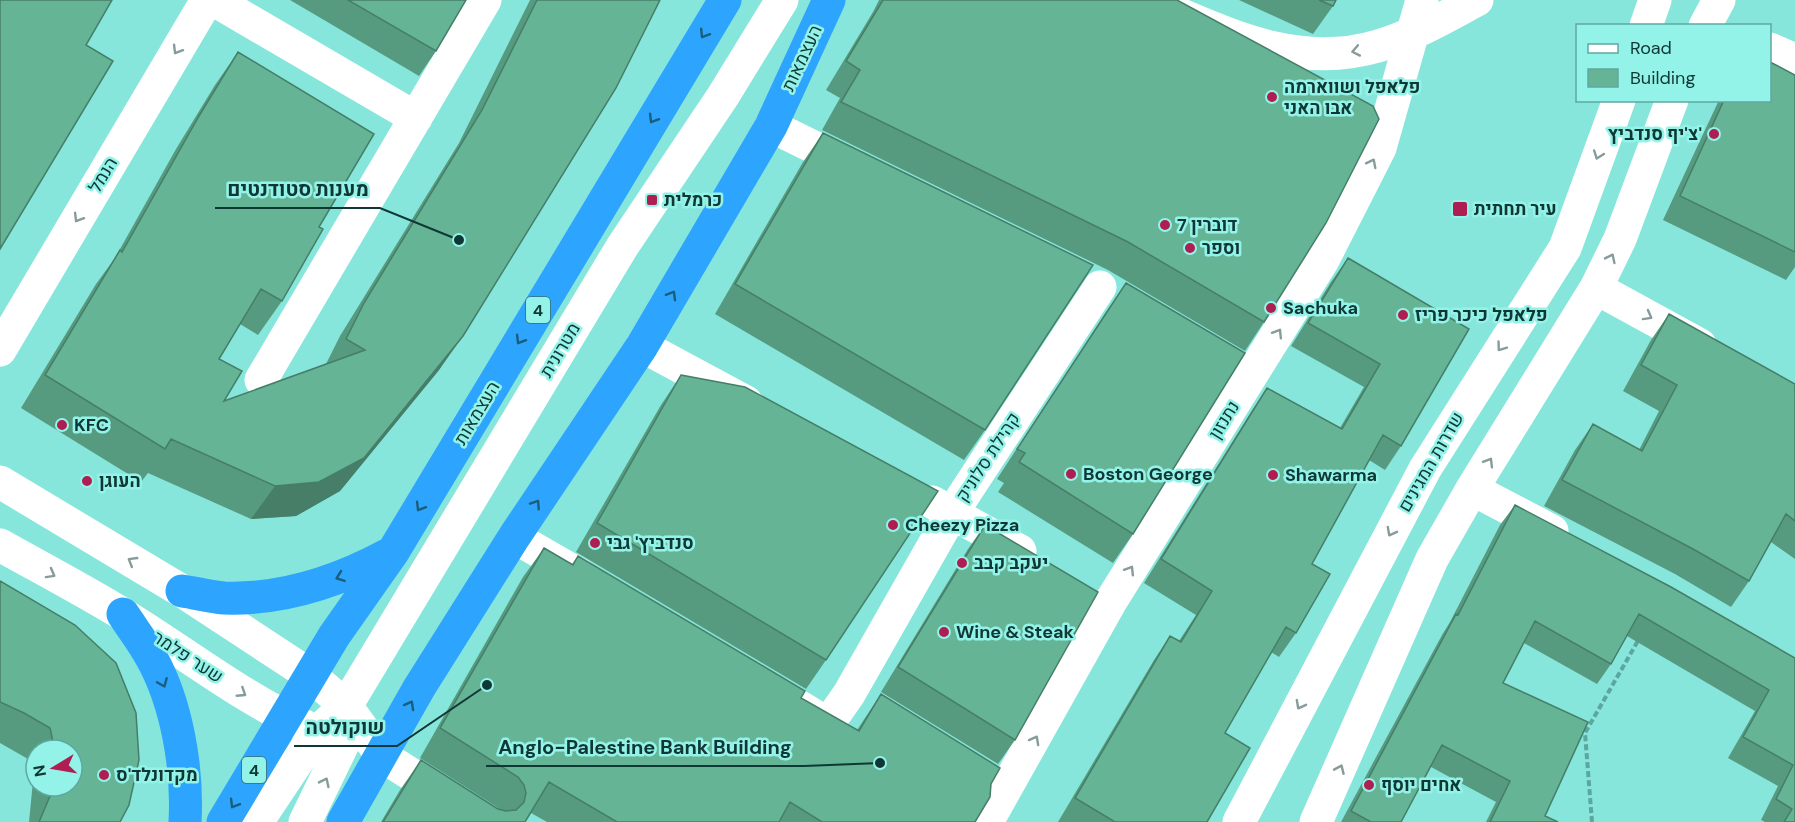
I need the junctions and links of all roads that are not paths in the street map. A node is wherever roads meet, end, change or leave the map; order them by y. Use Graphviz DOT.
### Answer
graph roads {
  1 [pos="207,0"];
  2 [pos="214,0"];
  3 [pos="485,0"];
  4 [pos="725,0"];
  5 [pos="782,0"];
  6 [pos="830,0"];
  7 [pos="1146,0"];
  8 [pos="1422,0"];
  9 [pos="1477,0"];
  10 [pos="1655,0"];
  11 [pos="1647,24"];
  12 [pos="1411,34"];
  13 [pos="1771,49"];
  14 [pos="1795,60"];
  15 [pos="1617,102"];
  16 [pos="1671,102"];
  17 [pos="417,118"];
  18 [pos="771,126"];
  19 [pos="877,178"];
  20 [pos="1068,272"];
  21 [pos="1596,288"];
  22 [pos="642,346"];
  23 [pos="0,350"];
  24 [pos="1722,357"];
  25 [pos="1221,358"];
  26 [pos="1251,376"];
  27 [pos="261,380"];
  28 [pos="776,418"];
  29 [pos="0,482"];
  30 [pos="1472,489"];
  31 [pos="910,490"];
  32 [pos="951,513"];
  33 [pos="514,537"];
  34 [pos="1574,543"];
  35 [pos="0,545"];
  36 [pos="393,552"];
  37 [pos="1041,562"];
  38 [pos="1081,585"];
  39 [pos="182,591"];
  40 [pos="610,593"];
  41 [pos="1111,602"];
  42 [pos="123,614"];
  43 [pos="310,675"];
  44 [pos="768,688"];
  45 [pos="849,694"];
  46 [pos="346,706"];
  47 [pos="879,712"];
  48 [pos="285,718"];
  49 [pos="331,737"];
  50 [pos="382,756"];
  51 [pos="977,773"];
  52 [pos="1006,791"];
  53 [pos="185,822"];
  54 [pos="223,822"];
  55 [pos="257,822"];
  56 [pos="305,822"];
  57 [pos="343,822"];
  58 [pos="487,822"];
  59 [pos="987,822"];
  60 [pos="1239,822"];
  61 [pos="1316,822"];
  1 -- 23 [label="street, הנמל, one-way"];
  2 -- 17 [label="street"];
  3 -- 17 [label="street"];
  4 -- 36 [label="highway, העצמאות / 4, one-way"];
  5 -- 46 [label="street, מטרונית"];
  6 -- 18 [label="highway, העצמאות"];
  12 -- 7 [label="street, one-way"];
  8 -- 12 [label="street, נתנזון"];
  9 -- 12 [label="street"];
  10 -- 11 [label="street"];
  26 -- 12 [label="street, נתנזון, one-way"];
  13 -- 14 [label="street"];
  15 -- 60 [label="street, שדרות המגינים, one-way"];
  21 -- 16 [label="street, one-way"];
  17 -- 27 [label="street"];
  18 -- 19 [label="street"];
  22 -- 18 [label="highway, העצמאות, one-way"];
  20 -- 32 [label="street, קהילת סלוניק"];
  21 -- 24 [label="street, one-way"];
  30 -- 21 [label="street, one-way"];
  22 -- 28 [label="street"];
  33 -- 22 [label="highway, העצמאות, one-way"];
  25 -- 26 [label="street"];
  41 -- 26 [label="street, נתנזון, one-way"];
  39 -- 29 [label="street, one-way"];
  30 -- 34 [label="street"];
  61 -- 30 [label="street, one-way"];
  31 -- 32 [label="street"];
  32 -- 37 [label="street"];
  32 -- 45 [label="street, קהילת סלוניק"];
  33 -- 40 [label="street"];
  50 -- 33 [label="highway, העצמאות, one-way"];
  35 -- 42 [label="street, שער פלמר, one-way"];
  36 -- 39 [label="highway, one-way"];
  36 -- 43 [label="highway, העצמאות / 4"];
  38 -- 41 [label="street"];
  39 -- 43 [label="street"];
  52 -- 41 [label="street, נתנזון, one-way"];
  42 -- 48 [label="street, שער פלמר, one-way"];
  42 -- 53 [label="highway, one-way"];
  43 -- 46 [label="street"];
  43 -- 48 [label="highway, העצמאות / 4"];
  44 -- 45 [label="street, קהילת סלוניק"];
  45 -- 47 [label="street"];
  46 -- 49 [label="street, מטרונית"];
  46 -- 50 [label="street"];
  48 -- 49 [label="street, שער פלמר"];
  48 -- 54 [label="highway, העצמאות / 4, one-way"];
  49 -- 50 [label="street, שער פלמר"];
  49 -- 55 [label="street"];
  56 -- 49 [label="street, מטרונית, one-way"];
  50 -- 57 [label="highway, העצמאות"];
  50 -- 58 [label="street"];
  51 -- 52 [label="street"];
  52 -- 59 [label="street, נתנזון"];
}
